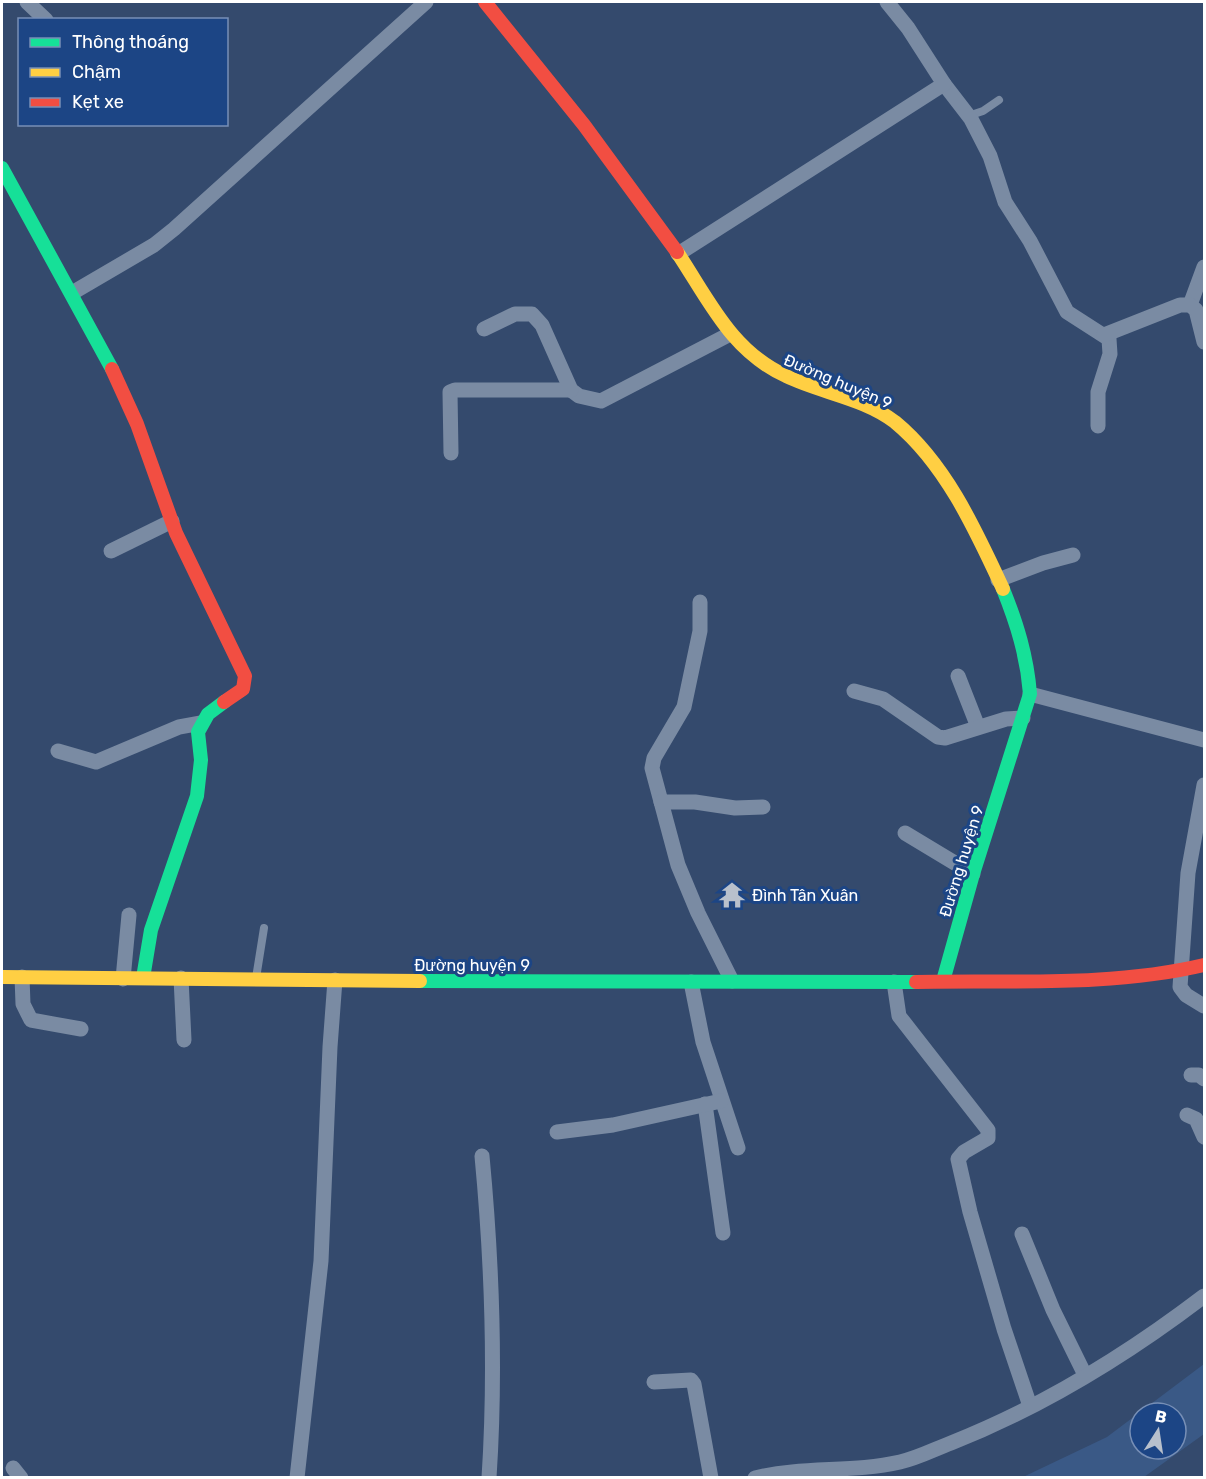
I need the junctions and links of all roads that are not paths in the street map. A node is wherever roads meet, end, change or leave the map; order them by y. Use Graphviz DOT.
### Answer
graph roads {
  1 [pos="27,2"];
  2 [pos="426,2"];
  3 [pos="485,2"];
  4 [pos="887,2"];
  5 [pos="44,18"];
  6 [pos="944,84"];
  7 [pos="999,100"];
  8 [pos="968,116"];
  9 [pos="2,168"];
  10 [pos="678,254"];
  11 [pos="1204,267"];
  12 [pos="72,293"];
  13 [pos="1190,305"];
  14 [pos="484,329"];
  15 [pos="730,334"];
  16 [pos="1104,335"];
  17 [pos="1204,342"];
  18 [pos="572,390"];
  19 [pos="1098,426"];
  20 [pos="451,453"];
  21 [pos="172,521"];
  22 [pos="111,551"];
  23 [pos="1073,555"];
  24 [pos="998,580"];
  25 [pos="700,602"];
  26 [pos="958,676"];
  27 [pos="854,691"];
  28 [pos="1030,694"];
  29 [pos="1023,718"];
  30 [pos="201,723"];
  31 [pos="978,727"];
  32 [pos="1204,740"];
  33 [pos="58,751"];
  34 [pos="1204,785"];
  35 [pos="662,802"];
  36 [pos="763,807"];
  37 [pos="905,833"];
  38 [pos="973,874"];
  39 [pos="129,915"];
  40 [pos="264,928"];
  41 [pos="1204,965"];
  42 [pos="1181,970"];
  43 [pos="2,977"];
  44 [pos="22,977"];
  45 [pos="143,978"];
  46 [pos="181,978"];
  47 [pos="123,979"];
  48 [pos="256,979"];
  49 [pos="335,980"];
  50 [pos="732,981"];
  51 [pos="943,981"];
  52 [pos="691,982"];
  53 [pos="894,982"];
  54 [pos="1204,1006"];
  55 [pos="81,1029"];
  56 [pos="184,1040"];
  57 [pos="721,1101"];
  58 [pos="705,1104"];
  59 [pos="1187,1115"];
  60 [pos="558,1132"];
  61 [pos="1204,1137"];
  62 [pos="738,1149"];
  63 [pos="482,1156"];
  64 [pos="723,1233"];
  65 [pos="1022,1234"];
  66 [pos="1204,1296"];
  67 [pos="1085,1375"];
  68 [pos="654,1382"];
  69 [pos="1030,1406"];
  70 [pos="297,1478"];
  71 [pos="489,1478"];
  72 [pos="711,1478"];
  73 [pos="755,1478"];
  1 -- 5 [label="street"];
  2 -- 12 [label="street"];
  3 -- 10 [label="street, Đường huyện 9"];
  4 -- 6 [label="street"];
  6 -- 8 [label="street"];
  6 -- 10 [label="street"];
  7 -- 8 [label="lane"];
  8 -- 16 [label="street"];
  9 -- 12 [label="street"];
  10 -- 15 [label="street, Đường huyện 9"];
  11 -- 13 [label="street"];
  12 -- 21 [label="street"];
  13 -- 16 [label="street"];
  13 -- 17 [label="street"];
  14 -- 18 [label="street"];
  15 -- 18 [label="street"];
  15 -- 24 [label="street, Đường huyện 9"];
  16 -- 19 [label="street"];
  18 -- 20 [label="street"];
  21 -- 22 [label="street"];
  21 -- 30 [label="street"];
  23 -- 24 [label="street"];
  24 -- 28 [label="street, Đường huyện 9"];
  25 -- 35 [label="street"];
  26 -- 31 [label="street"];
  27 -- 31 [label="street"];
  28 -- 29 [label="street, Đường huyện 9"];
  28 -- 32 [label="street"];
  29 -- 31 [label="street"];
  29 -- 38 [label="street, Đường huyện 9"];
  30 -- 33 [label="street"];
  30 -- 45 [label="street"];
  34 -- 42 [label="street"];
  35 -- 36 [label="street"];
  35 -- 50 [label="street"];
  37 -- 38 [label="street"];
  38 -- 51 [label="street, Đường huyện 9"];
  39 -- 47 [label="street"];
  40 -- 48 [label="lane"];
  41 -- 42 [label="street, Đường huyện 9"];
  42 -- 51 [label="street, Đường huyện 9"];
  42 -- 54 [label="street"];
  43 -- 44 [label="street, Đường huyện 9"];
  44 -- 47 [label="street, Đường huyện 9"];
  44 -- 55 [label="street"];
  45 -- 46 [label="street, Đường huyện 9"];
  45 -- 47 [label="street, Đường huyện 9"];
  46 -- 48 [label="street, Đường huyện 9"];
  46 -- 56 [label="street"];
  48 -- 49 [label="street, Đường huyện 9"];
  49 -- 52 [label="street, Đường huyện 9"];
  49 -- 70 [label="street"];
  50 -- 52 [label="street, Đường huyện 9"];
  50 -- 53 [label="street, Đường huyện 9"];
  51 -- 53 [label="street, Đường huyện 9"];
  52 -- 57 [label="street"];
  53 -- 69 [label="street"];
  57 -- 58 [label="street"];
  57 -- 62 [label="street"];
  58 -- 60 [label="street"];
  58 -- 64 [label="street"];
  59 -- 61 [label="street"];
  63 -- 71 [label="street"];
  65 -- 67 [label="street"];
  66 -- 67 [label="street"];
  67 -- 69 [label="street"];
  68 -- 72 [label="street"];
  69 -- 73 [label="street"];
}
